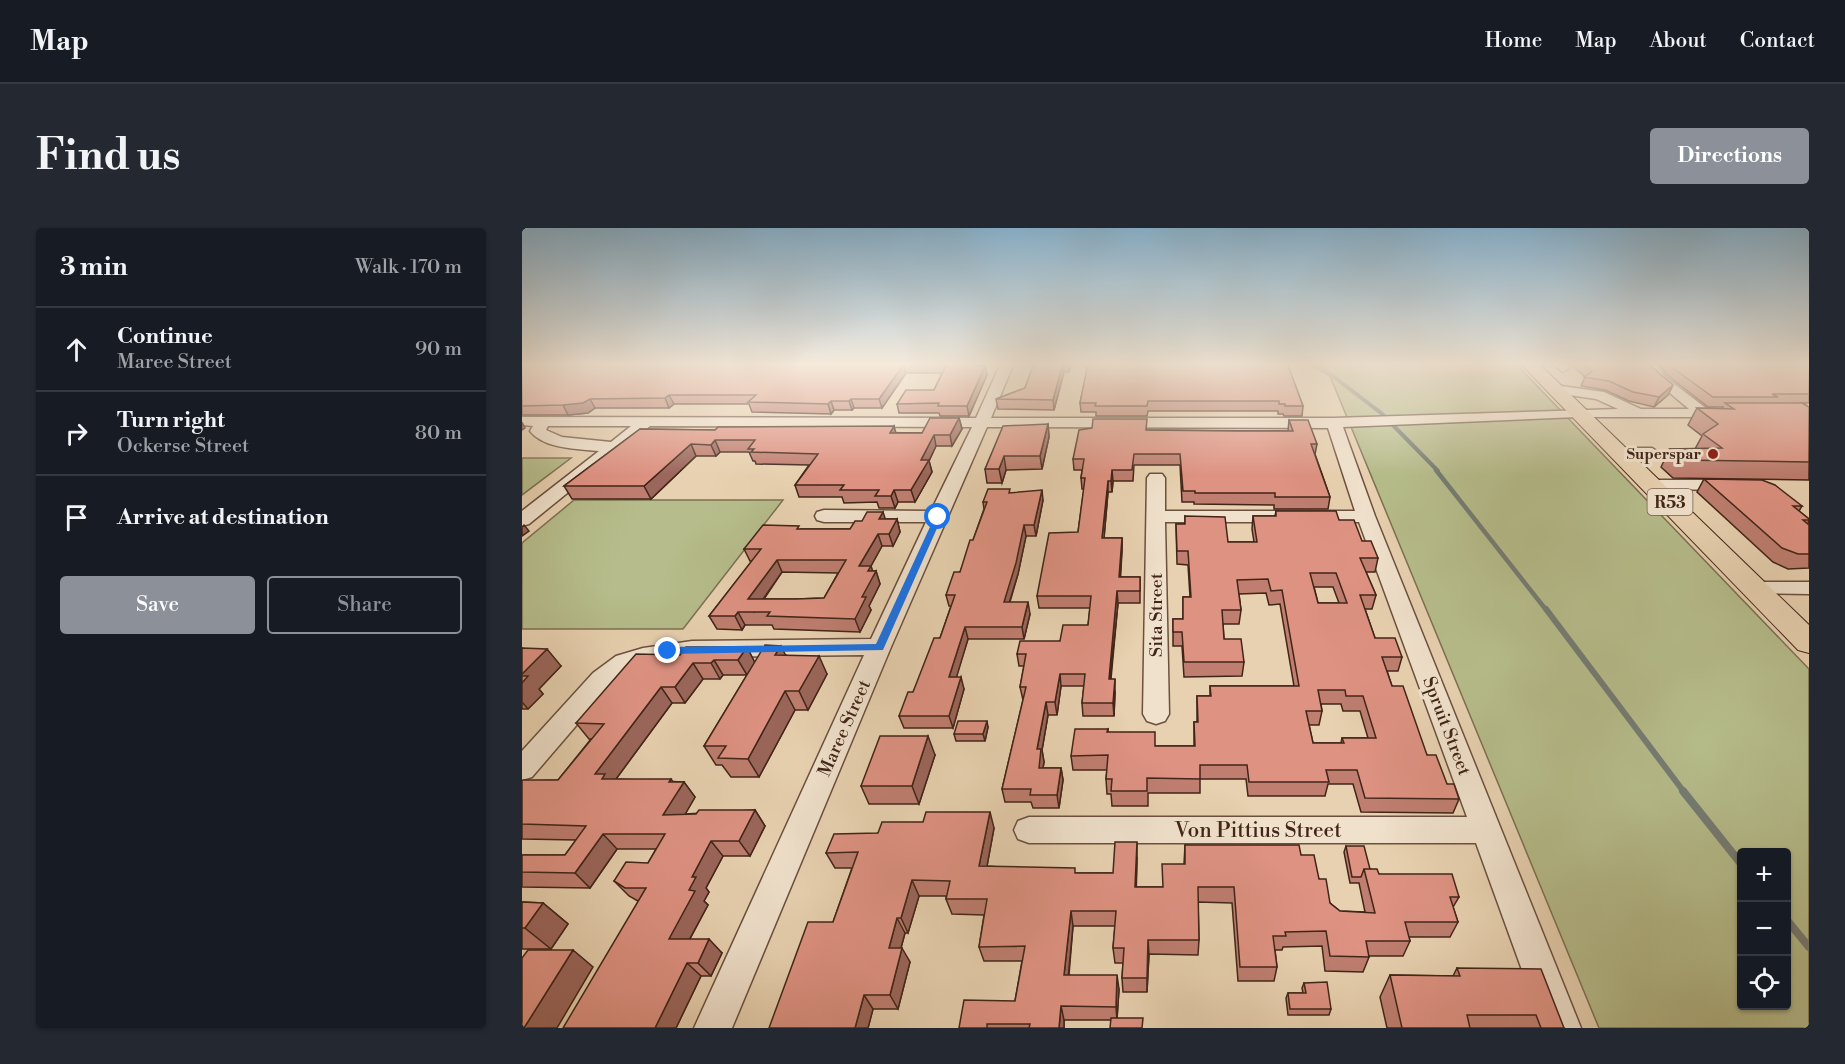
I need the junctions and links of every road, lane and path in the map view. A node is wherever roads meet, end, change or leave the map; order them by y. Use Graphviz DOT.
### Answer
graph roads {
  1 [pos="991,400"];
  2 [pos="1572,400"];
  3 [pos="1615,400"];
  4 [pos="1687,400"];
  5 [pos="1578,413"];
  6 [pos="1638,413"];
  7 [pos="1654,413"];
  8 [pos="1704,413"];
  9 [pos="1739,413"];
  10 [pos="522,421"];
  11 [pos="543,421"];
  12 [pos="647,421"];
  13 [pos="980,423"];
  14 [pos="1334,423"];
  15 [pos="1672,427"];
  16 [pos="615,447"];
  17 [pos="1620,453"];
  18 [pos="1652,453"];
  19 [pos="1156,478"];
  20 [pos="1653,485"];
  21 [pos="1751,485"];
  22 [pos="824,516"];
  23 [pos="1366,516"];
  24 [pos="938,517"];
  25 [pos="1156,517"];
  26 [pos="522,520"];
  27 [pos="1753,588"];
  28 [pos="1809,588"];
  29 [pos="1809,643"];
  30 [pos="879,647"];
  31 [pos="1156,714"];
  32 [pos="522,769"];
  33 [pos="1029,830"];
  34 [pos="1488,830"];
  35 [pos="713,1028"];
  36 [pos="1562,1028"];
  1 -- 13 [label="street, Maree Street"];
  2 -- 5 [label="main road, R53"];
  3 -- 6 [label="street"];
  4 -- 8 [label="street"];
  5 -- 6 [label="street"];
  5 -- 14 [label="street"];
  5 -- 17 [label="main road, R53"];
  6 -- 7 [label="street"];
  7 -- 8 [label="street"];
  7 -- 15 [label="street"];
  8 -- 9 [label="street"];
  10 -- 11 [label="street"];
  11 -- 12 [label="street"];
  11 -- 16 [label="street"];
  12 -- 13 [label="street"];
  12 -- 16 [label="street"];
  13 -- 14 [label="street"];
  13 -- 24 [label="street, Maree Street"];
  14 -- 23 [label="street, Spruit Street"];
  16 -- 26 [label="street"];
  17 -- 18 [label="street"];
  17 -- 20 [label="main road, R53"];
  19 -- 25 [label="street, Sita Street"];
  20 -- 21 [label="street"];
  20 -- 27 [label="main road, R53"];
  22 -- 24 [label="street"];
  23 -- 25 [label="street"];
  23 -- 34 [label="street, Spruit Street"];
  24 -- 30 [label="street, Maree Street"];
  25 -- 31 [label="street, Sita Street"];
  27 -- 28 [label="street"];
  27 -- 29 [label="main road, R53"];
  30 -- 32 [label="street"];
  30 -- 35 [label="street, Maree Street"];
  33 -- 34 [label="street, Von Pittius Street"];
  34 -- 36 [label="street, Spruit Street"];
}
